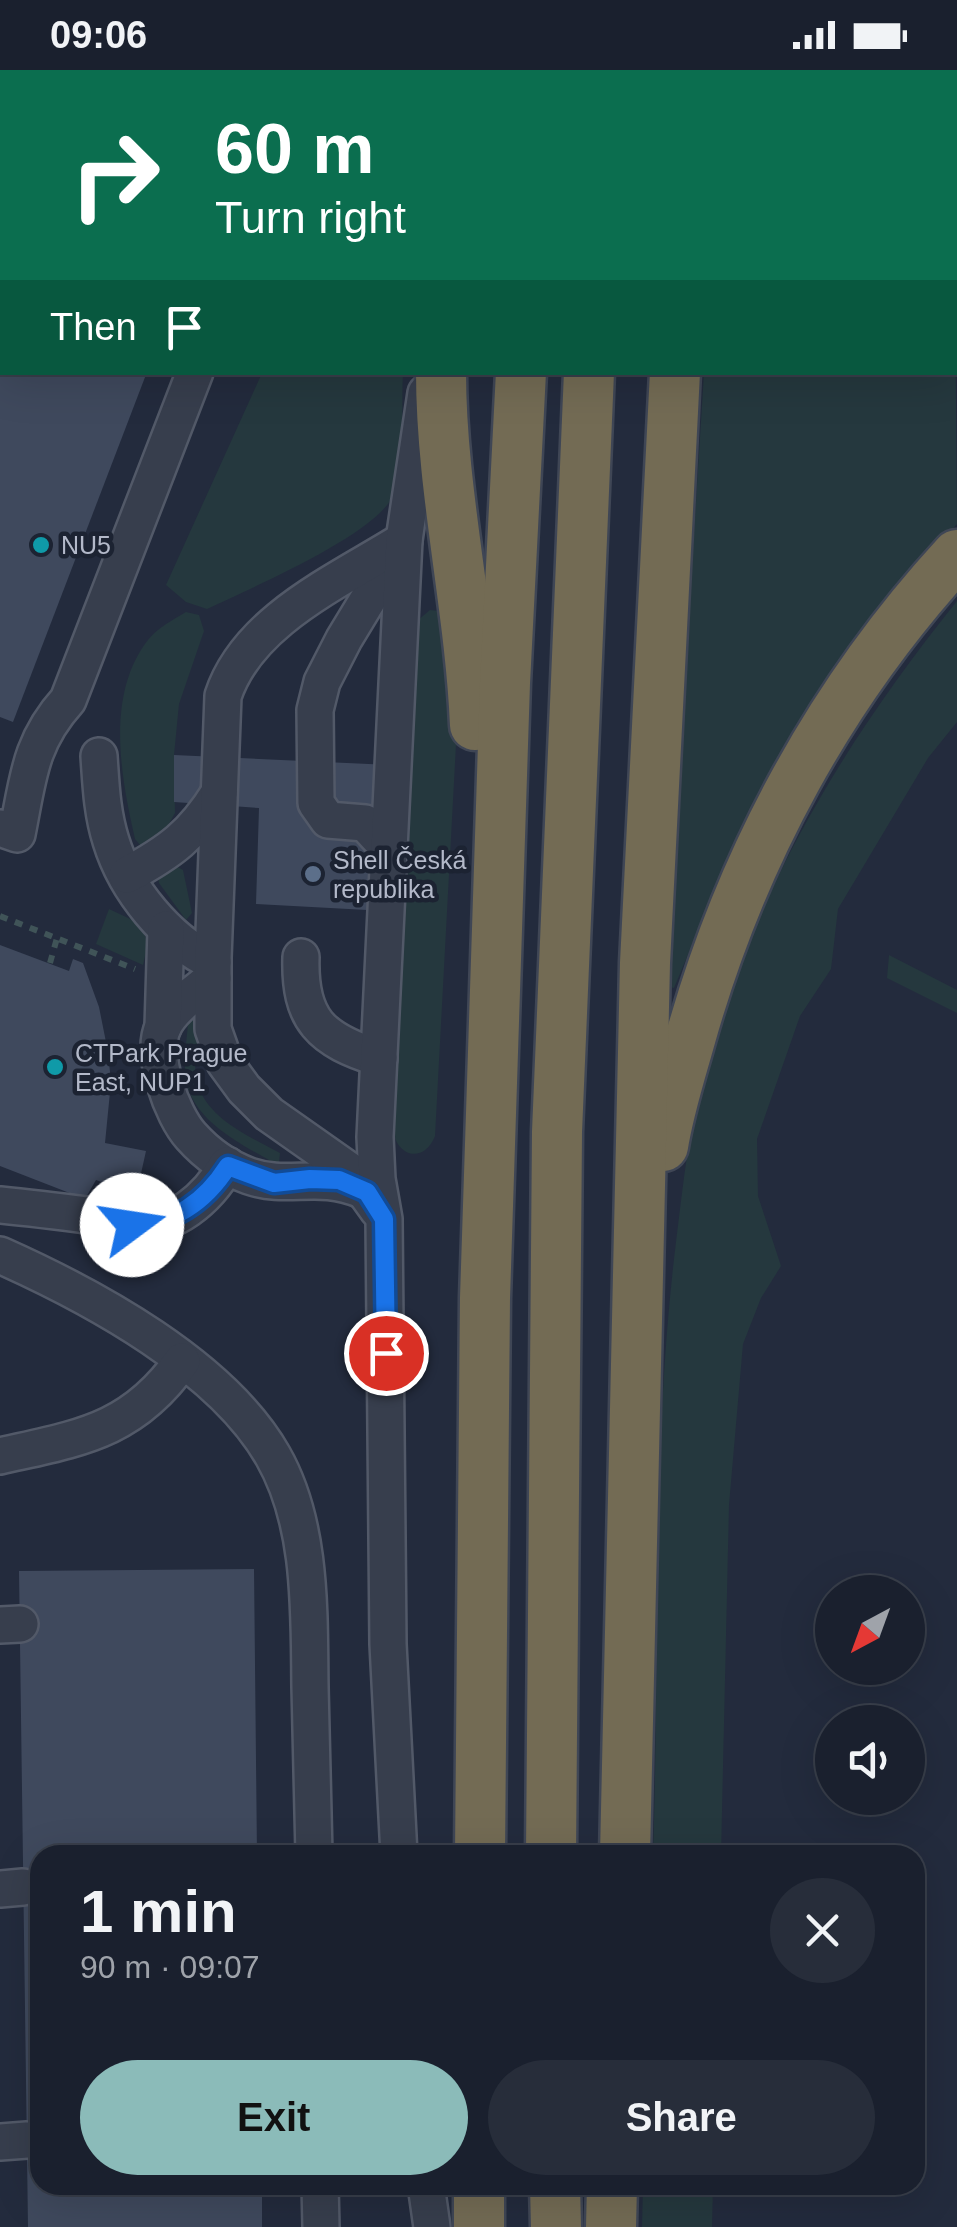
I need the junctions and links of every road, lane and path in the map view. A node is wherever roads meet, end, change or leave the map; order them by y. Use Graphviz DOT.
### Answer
graph roads {
  1 [pos="194,375"];
  2 [pos="430,375"];
  3 [pos="441,375"];
  4 [pos="521,375"];
  5 [pos="589,375"];
  6 [pos="674,375"];
  7 [pos="404,540"];
  8 [pos="957,554"];
  9 [pos="99,756"];
  10 [pos="220,792"];
  11 [pos="0,828"];
  12 [pos="389,849"];
  13 [pos="127,875"];
  14 [pos="498,914"];
  15 [pos="0,916"];
  16 [pos="166,929"];
  17 [pos="57,938"];
  18 [pos="301,957"];
  19 [pos="50,964"];
  20 [pos="213,970"];
  21 [pos="164,981"];
  22 [pos="163,1027"];
  23 [pos="378,1058"];
  24 [pos="228,1166"];
  25 [pos="0,1205"];
  26 [pos="376,1206"];
  27 [pos="0,1256"];
  28 [pos="640,1304"];
  29 [pos="182,1361"];
  30 [pos="0,1456"];
  31 [pos="314,1845"];
  32 [pos="398,1845"];
  33 [pos="480,1845"];
  34 [pos="551,1845"];
  35 [pos="625,1845"];
  36 [pos="320,2195"];
  37 [pos="427,2195"];
  38 [pos="479,2195"];
  39 [pos="554,2195"];
  40 [pos="612,2195"];
  41 [pos="321,2227"];
  42 [pos="432,2227"];
  43 [pos="480,2227"];
  44 [pos="556,2227"];
  45 [pos="610,2227"];
  1 -- 11 [label="lane"];
  2 -- 7 [label="lane"];
  3 -- 14 [label="highway"];
  4 -- 14 [label="highway"];
  5 -- 34 [label="highway"];
  6 -- 28 [label="highway"];
  7 -- 10 [label="lane"];
  7 -- 12 [label="lane"];
  7 -- 12 [label="lane"];
  8 -- 28 [label="highway"];
  9 -- 13 [label="lane"];
  10 -- 13 [label="lane"];
  10 -- 20 [label="lane"];
  12 -- 23 [label="lane"];
  13 -- 16 [label="lane"];
  14 -- 33 [label="highway"];
  15 -- 17 [label="path"];
  16 -- 20 [label="lane"];
  16 -- 21 [label="lane"];
  17 -- 19 [label="path"];
  17 -- 21 [label="path"];
  18 -- 23 [label="lane"];
  20 -- 22 [label="lane"];
  20 -- 26 [label="lane"];
  21 -- 22 [label="lane"];
  22 -- 24 [label="lane"];
  23 -- 26 [label="lane"];
  24 -- 25 [label="lane"];
  24 -- 26 [label="lane"];
  26 -- 32 [label="lane"];
  27 -- 29 [label="lane"];
  28 -- 35 [label="highway"];
  29 -- 30 [label="lane"];
  29 -- 31 [label="lane"];
  36 -- 41 [label="lane"];
  37 -- 42 [label="lane"];
  38 -- 43 [label="highway"];
  39 -- 44 [label="highway"];
  40 -- 45 [label="highway"];
}
